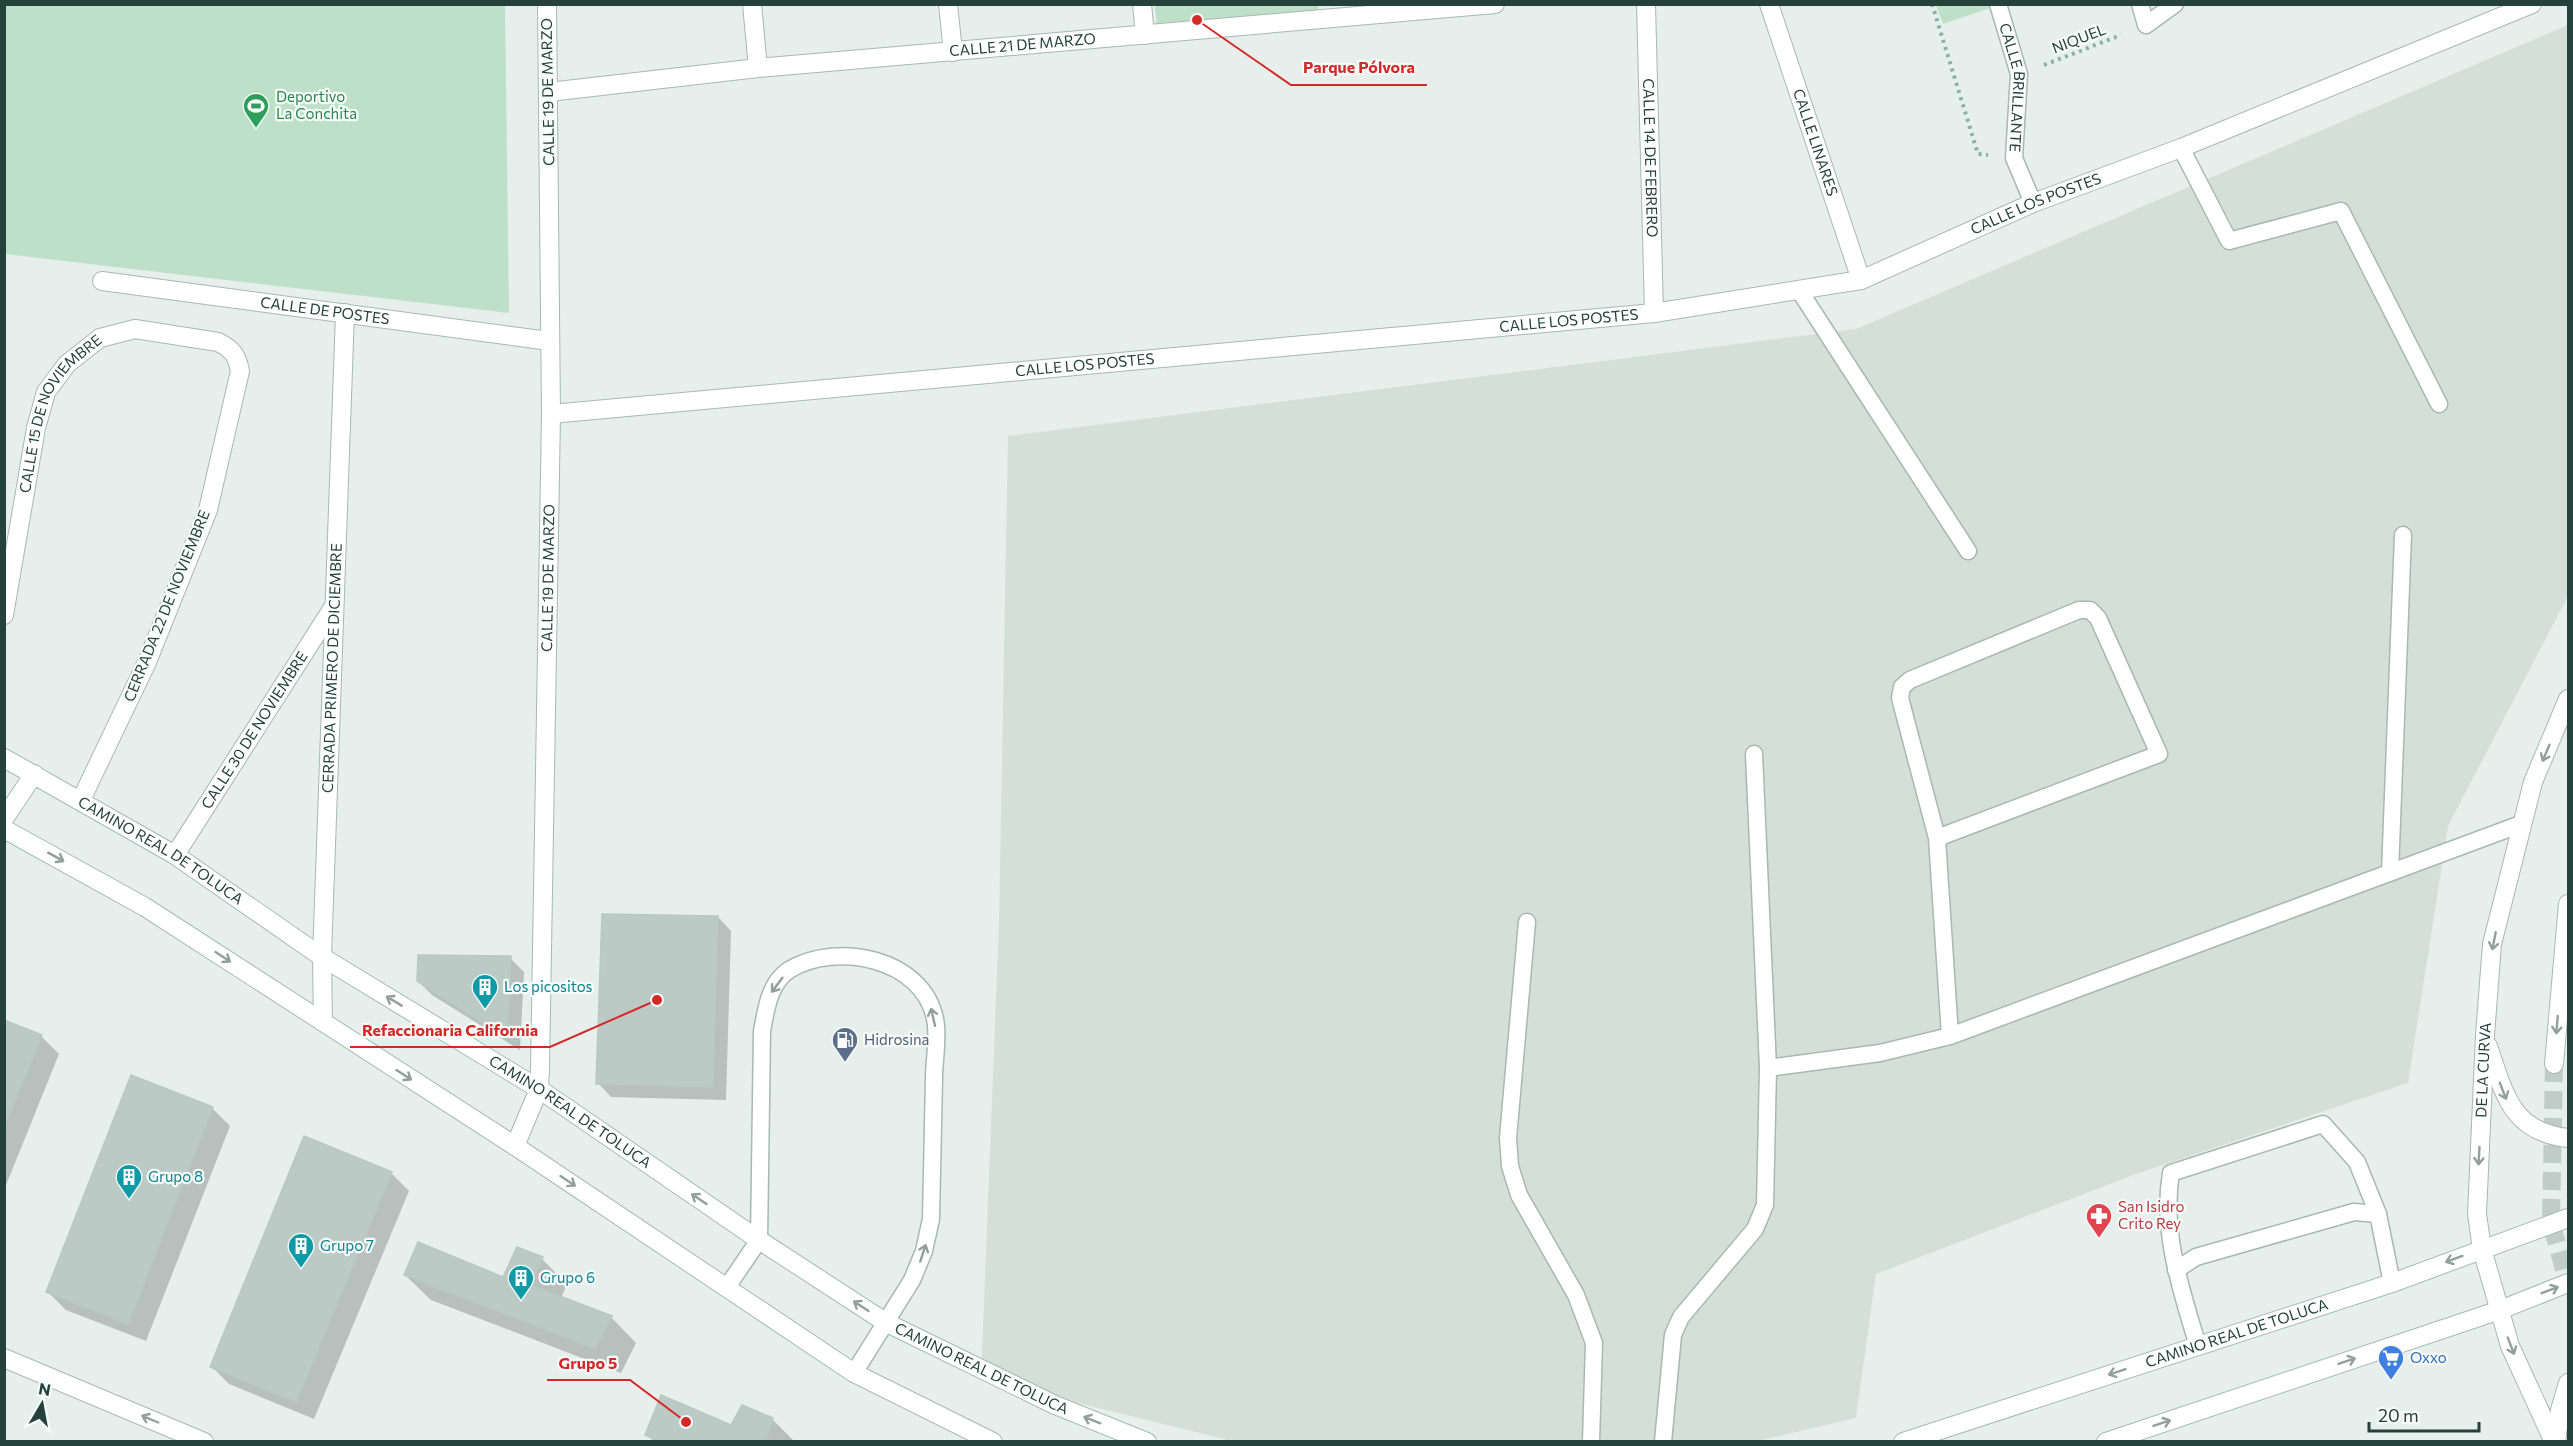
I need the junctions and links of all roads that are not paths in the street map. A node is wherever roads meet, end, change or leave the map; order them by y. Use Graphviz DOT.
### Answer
graph roads {
  1 [pos="547,4"];
  2 [pos="752,4"];
  3 [pos="948,4"];
  4 [pos="1142,4"];
  5 [pos="1495,4"];
  6 [pos="1646,4"];
  7 [pos="1769,4"];
  8 [pos="1998,4"];
  9 [pos="2140,4"];
  10 [pos="2175,4"];
  11 [pos="2532,4"];
  12 [pos="1341,11"];
  13 [pos="1145,35"];
  14 [pos="953,52"];
  15 [pos="758,68"];
  16 [pos="549,92"];
  17 [pos="2181,148"];
  18 [pos="2033,202"];
  19 [pos="1861,279"];
  20 [pos="102,281"];
  21 [pos="1799,290"];
  22 [pos="345,313"];
  23 [pos="1654,314"];
  24 [pos="549,341"];
  25 [pos="240,371"];
  26 [pos="2439,404"];
  27 [pos="551,414"];
  28 [pos="2403,535"];
  29 [pos="1968,551"];
  30 [pos="335,605"];
  31 [pos="4,615"];
  32 [pos="2568,699"];
  33 [pos="1754,754"];
  34 [pos="4,758"];
  35 [pos="34,774"];
  36 [pos="81,800"];
  37 [pos="4,819"];
  38 [pos="2521,824"];
  39 [pos="4,829"];
  40 [pos="1937,838"];
  41 [pos="175,855"];
  42 [pos="2390,873"];
  43 [pos="2568,904"];
  44 [pos="1527,922"];
  45 [pos="322,957"];
  46 [pos="323,1023"];
  47 [pos="2485,1035"];
  48 [pos="1950,1036"];
  49 [pos="2554,1064"];
  50 [pos="1768,1068"];
  51 [pos="539,1089"];
  52 [pos="2568,1138"];
  53 [pos="515,1146"];
  54 [pos="2378,1214"];
  55 [pos="2568,1218"];
  56 [pos="759,1240"];
  57 [pos="2482,1249"];
  58 [pos="2176,1270"];
  59 [pos="2568,1282"];
  60 [pos="2392,1283"];
  61 [pos="727,1287"];
  62 [pos="2500,1310"];
  63 [pos="885,1322"];
  64 [pos="2198,1346"];
  65 [pos="4,1358"];
  66 [pos="854,1373"];
  67 [pos="2568,1383"];
  68 [pos="1944,1435"];
  69 [pos="204,1442"];
  70 [pos="993,1442"];
  71 [pos="1147,1442"];
  72 [pos="1591,1442"];
  73 [pos="1663,1442"];
  74 [pos="1903,1442"];
  75 [pos="2106,1442"];
  76 [pos="2555,1442"];
  1 -- 16 [label="street, CALLE 19 DE MARZO"];
  2 -- 15 [label="street"];
  3 -- 14 [label="street"];
  4 -- 13 [label="street"];
  5 -- 12 [label="street, CALLE 21 DE MARZO"];
  6 -- 23 [label="street, CALLE 14 DE FEBRERO"];
  7 -- 19 [label="street, CALLE LINARES"];
  8 -- 18 [label="lane, CALLE BRILLANTE"];
  9 -- 10 [label="lane"];
  11 -- 17 [label="street, CALLE LOS POSTES"];
  12 -- 13 [label="street, CALLE 21 DE MARZO"];
  13 -- 14 [label="street, CALLE 21 DE MARZO"];
  14 -- 15 [label="street, CALLE 21 DE MARZO"];
  15 -- 16 [label="street, CALLE 21 DE MARZO"];
  16 -- 24 [label="street, CALLE 19 DE MARZO"];
  17 -- 18 [label="street, CALLE LOS POSTES"];
  17 -- 26 [label="lane"];
  18 -- 19 [label="street, CALLE LOS POSTES"];
  19 -- 21 [label="street, CALLE LOS POSTES"];
  20 -- 22 [label="street, CALLE DE POSTES"];
  21 -- 23 [label="street, CALLE LOS POSTES"];
  21 -- 29 [label="lane"];
  22 -- 24 [label="street, CALLE DE POSTES"];
  22 -- 30 [label="street, CERRADA PRIMERO DE DICIEMBRE"];
  23 -- 27 [label="street, CALLE LOS POSTES"];
  24 -- 27 [label="street, CALLE 19 DE MARZO"];
  25 -- 31 [label="street, CALLE 15 DE NOVIEMBRE"];
  25 -- 36 [label="street, CERRADA 22 DE NOVIEMBRE"];
  27 -- 51 [label="street, CALLE 19 DE MARZO"];
  28 -- 42 [label="lane"];
  30 -- 41 [label="street, CALLE 30 DE NOVIEMBRE"];
  30 -- 45 [label="street, CERRADA PRIMERO DE DICIEMBRE"];
  32 -- 38 [label="street, DE LA CURVA, one-way"];
  33 -- 50 [label="lane"];
  34 -- 35 [label="street, CAMINO REAL DE TOLUCA"];
  35 -- 36 [label="street, CAMINO REAL DE TOLUCA"];
  35 -- 37 [label="street"];
  36 -- 41 [label="street, CAMINO REAL DE TOLUCA"];
  38 -- 42 [label="lane"];
  38 -- 47 [label="street, DE LA CURVA, one-way"];
  39 -- 46 [label="street, one-way"];
  40 -- 40 [label="lane"];
  40 -- 48 [label="lane"];
  41 -- 45 [label="street, CAMINO REAL DE TOLUCA"];
  42 -- 48 [label="lane"];
  43 -- 49 [label="street, one-way"];
  44 -- 72 [label="lane"];
  45 -- 46 [label="street, CERRADA PRIMERO DE DICIEMBRE"];
  51 -- 45 [label="street, CAMINO REAL DE TOLUCA, one-way"];
  46 -- 53 [label="street, one-way"];
  47 -- 52 [label="street, one-way"];
  47 -- 57 [label="street, DE LA CURVA, one-way"];
  48 -- 50 [label="lane"];
  50 -- 73 [label="lane"];
  51 -- 53 [label="street, CALLE 19 DE MARZO"];
  56 -- 51 [label="street, CAMINO REAL DE TOLUCA, one-way"];
  53 -- 61 [label="street, one-way"];
  54 -- 58 [label="lane"];
  54 -- 58 [label="lane"];
  54 -- 60 [label="lane"];
  55 -- 57 [label="street, CAMINO REAL DE TOLUCA"];
  56 -- 61 [label="lane"];
  63 -- 56 [label="street, CAMINO REAL DE TOLUCA, one-way"];
  63 -- 56 [label="lane, one-way"];
  57 -- 60 [label="street, CAMINO REAL DE TOLUCA, one-way"];
  57 -- 62 [label="street, DE LA CURVA"];
  58 -- 64 [label="lane"];
  62 -- 59 [label="street, one-way"];
  60 -- 64 [label="street, CAMINO REAL DE TOLUCA"];
  61 -- 66 [label="street"];
  75 -- 62 [label="street, one-way"];
  62 -- 76 [label="street, DE LA CURVA, one-way"];
  63 -- 66 [label="lane"];
  71 -- 63 [label="street, CAMINO REAL DE TOLUCA, one-way"];
  64 -- 68 [label="street, CAMINO REAL DE TOLUCA, one-way"];
  69 -- 65 [label="street, one-way"];
  66 -- 70 [label="street"];
  67 -- 76 [label="street"];
  68 -- 74 [label="street, CAMINO REAL DE TOLUCA"];
}
